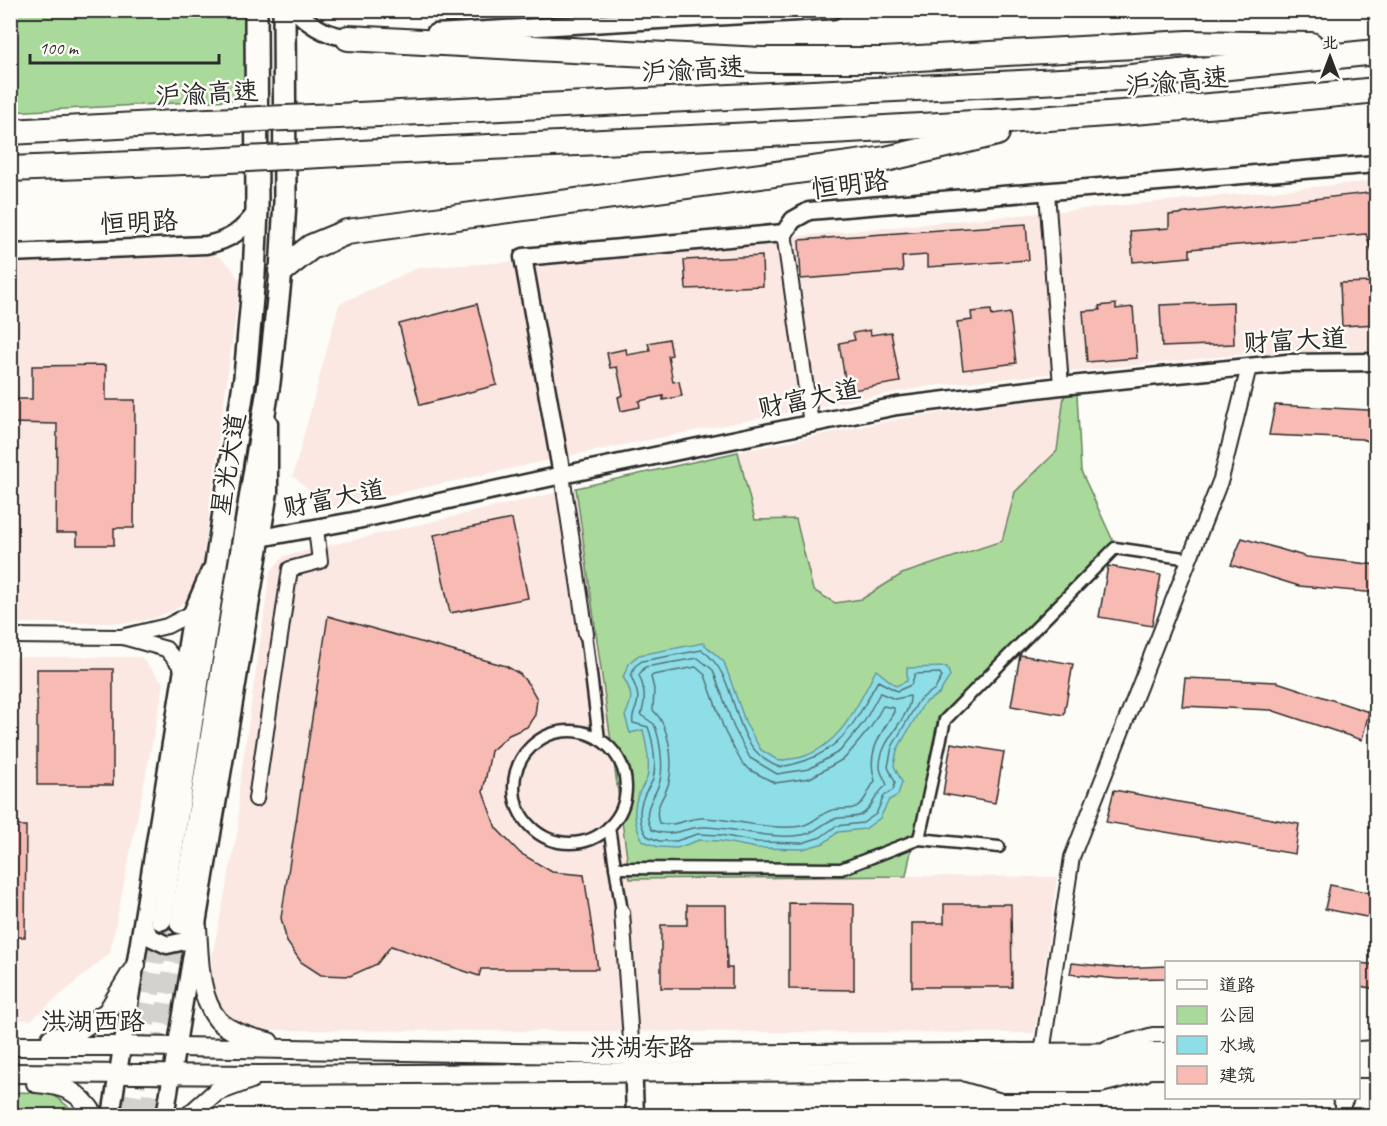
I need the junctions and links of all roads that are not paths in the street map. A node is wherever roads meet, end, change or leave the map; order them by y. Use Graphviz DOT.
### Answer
graph roads {
  1 [pos="256,10"];
  2 [pos="284,10"];
  3 [pos="295,10"];
  4 [pos="833,10"];
  5 [pos="348,38"];
  6 [pos="1377,46"];
  7 [pos="1377,51"];
  8 [pos="1377,90"];
  9 [pos="1061,118"];
  10 [pos="16,132"];
  11 [pos="1377,164"];
  12 [pos="17,169"];
  13 [pos="1047,192"];
  14 [pos="257,211"];
  15 [pos="784,233"];
  16 [pos="10,253"];
  17 [pos="281,271"];
  18 [pos="1377,362"];
  19 [pos="1249,367"];
  20 [pos="269,383"];
  21 [pos="1061,386"];
  22 [pos="811,424"];
  23 [pos="562,475"];
  24 [pos="316,528"];
  25 [pos="260,537"];
  26 [pos="219,550"];
  27 [pos="1190,559"];
  28 [pos="192,614"];
  29 [pos="586,634"];
  30 [pos="10,636"];
  31 [pos="121,637"];
  32 [pos="184,669"];
  33 [pos="599,739"];
  34 [pos="256,799"];
  35 [pos="609,827"];
  36 [pos="918,839"];
  37 [pos="999,847"];
  38 [pos="615,868"];
  39 [pos="622,912"];
  40 [pos="170,923"];
  41 [pos="136,965"];
  42 [pos="1165,1035"];
  43 [pos="10,1046"];
  44 [pos="122,1046"];
  45 [pos="175,1047"];
  46 [pos="297,1049"];
  47 [pos="1090,1052"];
  48 [pos="1042,1053"];
  49 [pos="1360,1053"];
  50 [pos="1165,1063"];
  51 [pos="633,1064"];
  52 [pos="1368,1066"];
  53 [pos="10,1073"];
  54 [pos="118,1073"];
  55 [pos="172,1074"];
  56 [pos="261,1075"];
  57 [pos="10,1080"];
  58 [pos="95,1116"];
  59 [pos="111,1116"];
  60 [pos="165,1116"];
  61 [pos="189,1116"];
  62 [pos="635,1116"];
  1 -- 14 [label="main road, 星光大道"];
  2 -- 17 [label="main road, 星光大道"];
  3 -- 5 [label="street"];
  4 -- 5 [label="street"];
  5 -- 6 [label="highway"];
  7 -- 10 [label="highway, 沪渝高速, bridge"];
  8 -- 9 [label="highway, 沪渝高速"];
  9 -- 12 [label="highway, 沪渝高速, bridge"];
  9 -- 17 [label="highway"];
  11 -- 13 [label="street, 恒明路"];
  13 -- 15 [label="street, 恒明路"];
  13 -- 21 [label="street"];
  14 -- 16 [label="street, 恒明路"];
  14 -- 26 [label="main road, 星光大道"];
  15 -- 22 [label="street"];
  15 -- 23 [label="street"];
  17 -- 20 [label="main road, 星光大道"];
  18 -- 19 [label="street, 财富大道"];
  19 -- 21 [label="street, 财富大道"];
  19 -- 27 [label="street"];
  20 -- 25 [label="street"];
  20 -- 40 [label="main road, 星光大道"];
  21 -- 22 [label="street, 财富大道"];
  22 -- 23 [label="street, 财富大道"];
  23 -- 24 [label="street, 财富大道"];
  23 -- 29 [label="street"];
  24 -- 25 [label="street, 财富大道"];
  24 -- 34 [label="street"];
  25 -- 40 [label="street"];
  26 -- 28 [label="street"];
  26 -- 40 [label="main road, 星光大道"];
  27 -- 36 [label="street"];
  27 -- 48 [label="street"];
  28 -- 31 [label="street"];
  28 -- 32 [label="street"];
  29 -- 33 [label="street"];
  30 -- 31 [label="street"];
  31 -- 32 [label="street"];
  32 -- 40 [label="street"];
  33 -- 35 [label="street"];
  33 -- 35 [label="street"];
  35 -- 38 [label="street"];
  36 -- 37 [label="street"];
  36 -- 38 [label="street"];
  38 -- 39 [label="street"];
  39 -- 51 [label="street"];
  40 -- 41 [label="street"];
  40 -- 45 [label="street"];
  40 -- 46 [label="main road"];
  41 -- 43 [label="main road"];
  41 -- 44 [label="street"];
  42 -- 47 [label="street"];
  43 -- 44 [label="main road, 洪湖西路"];
  44 -- 45 [label="main road, 洪湖西路"];
  44 -- 54 [label="street"];
  45 -- 46 [label="main road, 洪湖东路"];
  45 -- 55 [label="street"];
  46 -- 51 [label="main road, 洪湖东路"];
  47 -- 48 [label="main road, 洪湖东路"];
  47 -- 50 [label="main road, 洪湖东路"];
  48 -- 51 [label="main road, 洪湖东路"];
  49 -- 52 [label="main road"];
  50 -- 51 [label="main road, 洪湖东路"];
  51 -- 56 [label="main road, 洪湖东路"];
  51 -- 62 [label="street"];
  53 -- 54 [label="main road, 洪湖西路"];
  54 -- 55 [label="main road, 洪湖东路"];
  54 -- 59 [label="street"];
  55 -- 56 [label="main road, 洪湖东路"];
  55 -- 60 [label="street"];
  56 -- 61 [label="main road"];
  57 -- 58 [label="main road"];
}
